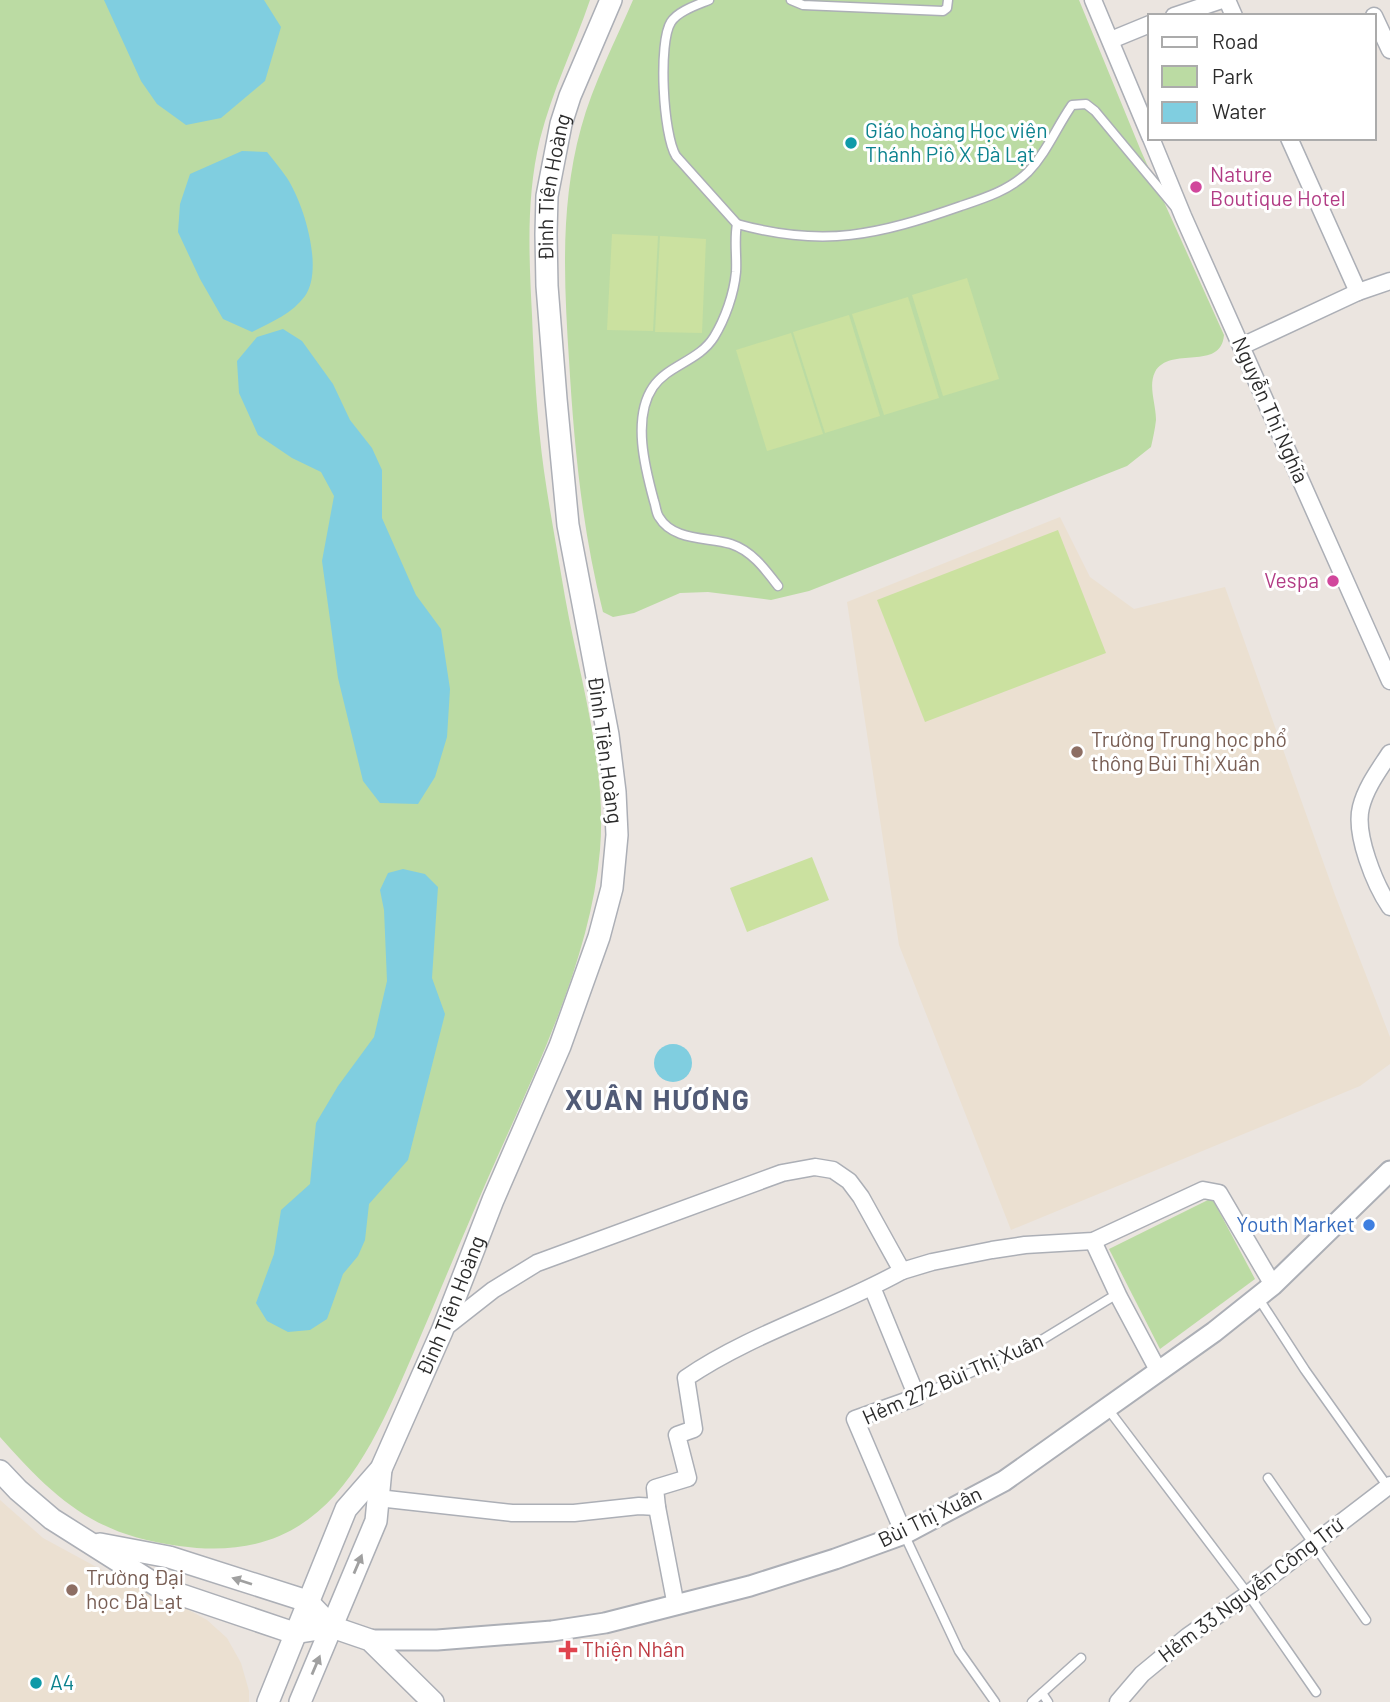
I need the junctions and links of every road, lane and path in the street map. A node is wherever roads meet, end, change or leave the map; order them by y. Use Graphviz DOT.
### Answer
graph roads {
  1 [pos="611,0"];
  2 [pos="709,0"];
  3 [pos="792,0"];
  4 [pos="948,0"];
  5 [pos="1093,0"];
  6 [pos="1224,0"];
  7 [pos="1180,14"];
  8 [pos="1376,20"];
  9 [pos="1148,25"];
  10 [pos="1111,40"];
  11 [pos="1390,50"];
  12 [pos="1148,130"];
  13 [pos="1152,140"];
  14 [pos="1290,140"];
  15 [pos="1183,216"];
  16 [pos="737,224"];
  17 [pos="1390,281"];
  18 [pos="1358,292"];
  19 [pos="1242,346"];
  20 [pos="778,586"];
  21 [pos="1390,681"];
  22 [pos="1390,753"];
  23 [pos="1390,907"];
  24 [pos="1390,1171"];
  25 [pos="1093,1241"];
  26 [pos="902,1271"];
  27 [pos="872,1287"];
  28 [pos="1265,1291"];
  29 [pos="1117,1294"];
  30 [pos="442,1331"];
  31 [pos="1159,1372"];
  32 [pos="917,1397"];
  33 [pos="1108,1409"];
  34 [pos="381,1469"];
  35 [pos="0,1471"];
  36 [pos="1268,1478"];
  37 [pos="1389,1487"];
  38 [pos="378,1498"];
  39 [pos="657,1507"];
  40 [pos="904,1534"];
  41 [pos="87,1542"];
  42 [pos="1313,1544"];
  43 [pos="1248,1594"];
  44 [pos="307,1601"];
  45 [pos="676,1606"];
  46 [pos="1366,1620"];
  47 [pos="332,1627"];
  48 [pos="294,1633"];
  49 [pos="370,1640"];
  50 [pos="1081,1658"];
  51 [pos="1316,1692"];
  52 [pos="1042,1693"];
  53 [pos="268,1702"];
  54 [pos="300,1702"];
  55 [pos="433,1702"];
  56 [pos="995,1702"];
  57 [pos="1032,1702"];
  58 [pos="1048,1702"];
  59 [pos="1118,1702"];
  1 -- 30 [label="main road, Đinh Tiên Hoàng"];
  2 -- 16 [label="lane"];
  3 -- 4 [label="lane"];
  5 -- 10 [label="street, Nguyễn Thị Nghĩa"];
  6 -- 7 [label="street"];
  8 -- 11 [label="street"];
  9 -- 10 [label="street"];
  10 -- 12 [label="street, Nguyễn Thị Nghĩa"];
  13 -- 15 [label="street, Nguyễn Thị Nghĩa"];
  14 -- 18 [label="street"];
  15 -- 16 [label="lane"];
  15 -- 19 [label="street, Nguyễn Thị Nghĩa"];
  16 -- 20 [label="lane"];
  17 -- 18 [label="street"];
  18 -- 19 [label="street"];
  19 -- 21 [label="street, Nguyễn Thị Nghĩa"];
  22 -- 23 [label="street"];
  24 -- 28 [label="street, Bùi Thị Xuân"];
  25 -- 26 [label="street"];
  25 -- 28 [label="street"];
  25 -- 29 [label="street"];
  26 -- 27 [label="street"];
  26 -- 30 [label="street"];
  27 -- 32 [label="street"];
  27 -- 39 [label="street"];
  28 -- 31 [label="street, Bùi Thị Xuân"];
  28 -- 37 [label="lane"];
  29 -- 31 [label="street"];
  29 -- 32 [label="lane, Hẻm 272 Bùi Thị Xuân"];
  30 -- 34 [label="main road, Đinh Tiên Hoàng"];
  31 -- 33 [label="street, Bùi Thị Xuân"];
  32 -- 40 [label="street, Hẻm 272 Bùi Thị Xuân"];
  33 -- 40 [label="street, Bùi Thị Xuân"];
  33 -- 43 [label="lane"];
  34 -- 38 [label="main road, Đinh Tiên Hoàng"];
  34 -- 44 [label="main road, Đinh Tiên Hoàng"];
  35 -- 41 [label="main road"];
  36 -- 42 [label="lane"];
  37 -- 42 [label="street, Hẻm 33 Nguyễn Công Trứ"];
  38 -- 39 [label="street"];
  47 -- 38 [label="main road, Đinh Tiên Hoàng, one-way"];
  39 -- 45 [label="street"];
  40 -- 45 [label="street, Bùi Thị Xuân"];
  40 -- 56 [label="lane"];
  44 -- 41 [label="main road, one-way"];
  41 -- 48 [label="main road"];
  42 -- 43 [label="street, Hẻm 33 Nguyễn Công Trứ"];
  42 -- 46 [label="lane"];
  43 -- 51 [label="lane"];
  43 -- 59 [label="street, Hẻm 33 Nguyễn Công Trứ"];
  44 -- 47 [label="main road"];
  44 -- 48 [label="main road, Đinh Tiên Hoàng"];
  45 -- 49 [label="street, Bùi Thị Xuân"];
  47 -- 48 [label="main road"];
  47 -- 49 [label="main road"];
  54 -- 47 [label="main road, Đinh Tiên Hoàng, one-way"];
  48 -- 53 [label="main road, Đinh Tiên Hoàng"];
  49 -- 55 [label="main road"];
  50 -- 52 [label="lane"];
  52 -- 57 [label="lane"];
  52 -- 58 [label="lane"];
}
